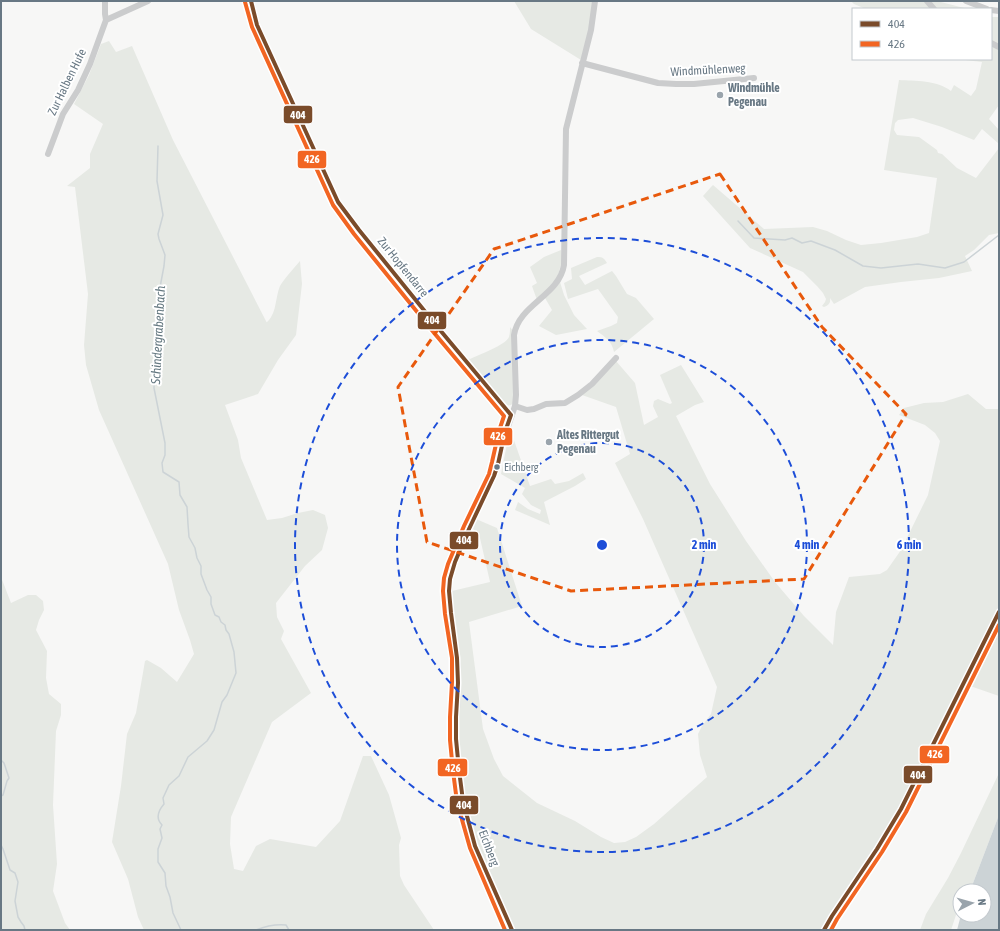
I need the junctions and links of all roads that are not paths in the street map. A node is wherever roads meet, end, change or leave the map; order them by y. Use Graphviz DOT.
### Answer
graph roads {
  1 [pos="105,1"];
  2 [pos="148,1"];
  3 [pos="251,1"];
  4 [pos="595,1"];
  5 [pos="966,1"];
  6 [pos="984,8"];
  7 [pos="106,20"];
  8 [pos="582,63"];
  9 [pos="593,66"];
  10 [pos="580,72"];
  11 [pos="754,78"];
  12 [pos="48,154"];
  13 [pos="616,358"];
  14 [pos="515,406"];
  15 [pos="511,415"];
  16 [pos="999,612"];
  17 [pos="512,930"];
  18 [pos="824,930"];
  1 -- 7 [label="street, Zur Halben Hufe"];
  2 -- 7 [label="street"];
  3 -- 15 [label="street, Zur Hopfendarre"];
  4 -- 8 [label="street"];
  5 -- 6 [label="street"];
  7 -- 12 [label="street, Zur Halben Hufe"];
  8 -- 9 [label="street, Windmühlenweg"];
  8 -- 10 [label="street"];
  9 -- 10 [label="street"];
  9 -- 11 [label="street, Windmühlenweg"];
  10 -- 14 [label="street"];
  13 -- 14 [label="street"];
  14 -- 15 [label="street"];
  15 -- 17 [label="street, Eichberg"];
  16 -- 18 [label="main road"];
}
